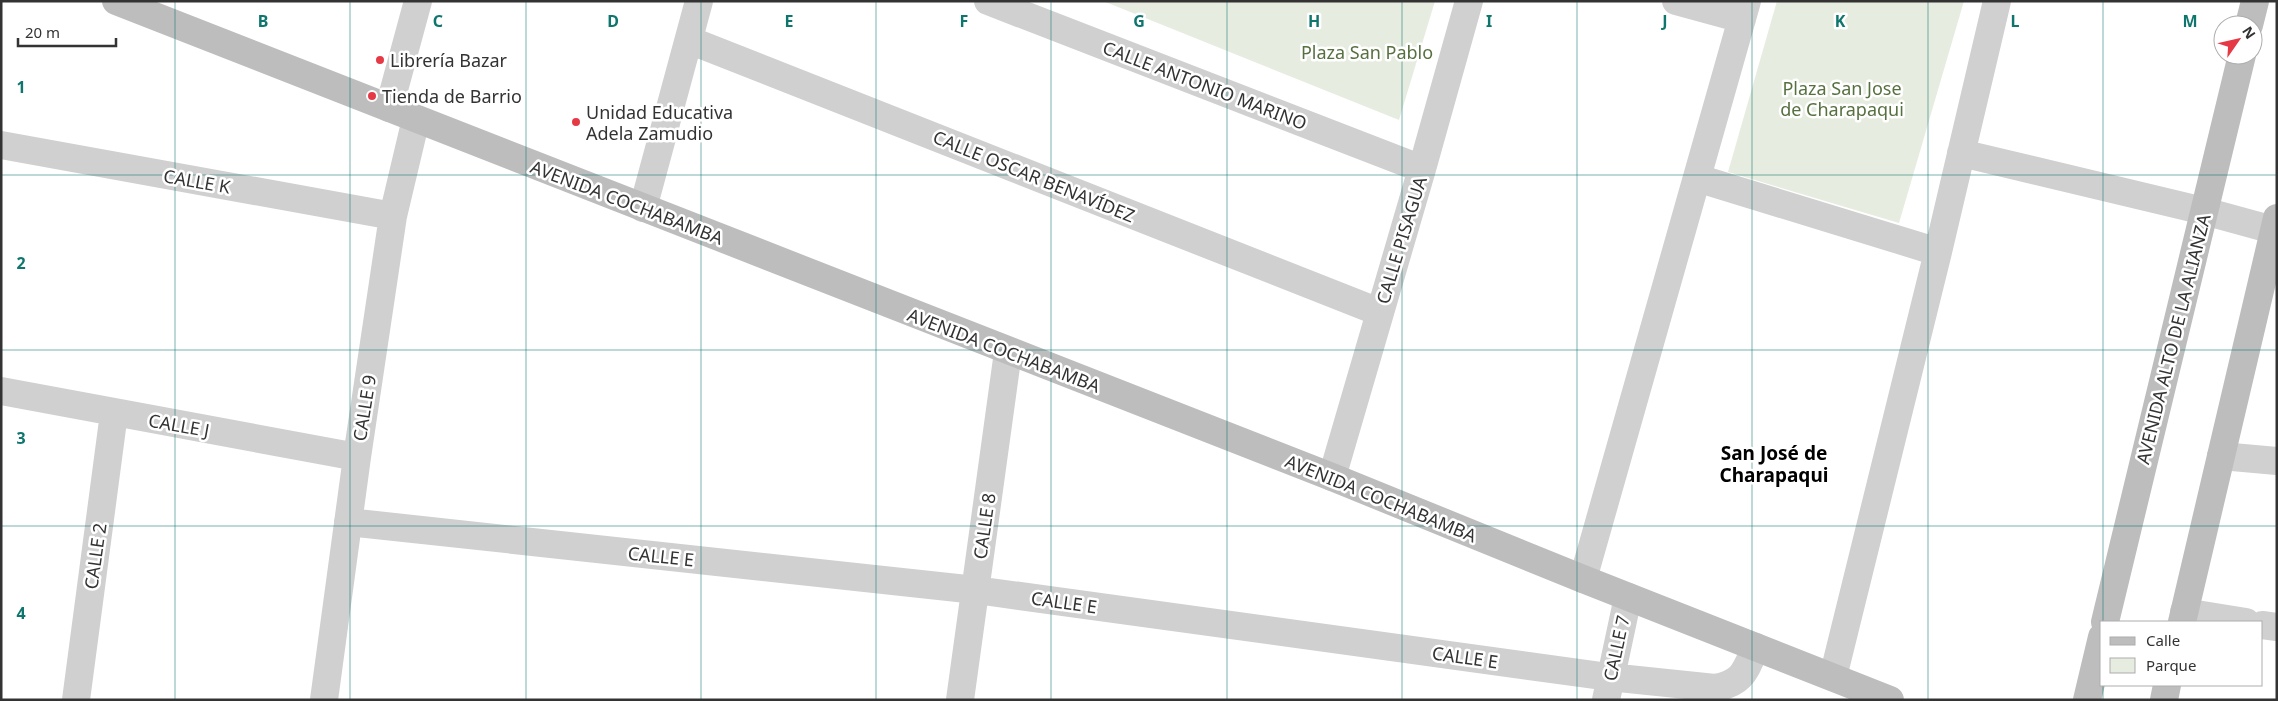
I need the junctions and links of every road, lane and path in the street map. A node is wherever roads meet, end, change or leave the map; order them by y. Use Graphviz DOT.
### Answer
graph roads {
  1 [pos="116,1"];
  2 [pos="418,1"];
  3 [pos="699,1"];
  4 [pos="1468,1"];
  5 [pos="1676,1"];
  6 [pos="1996,1"];
  7 [pos="2254,1"];
  8 [pos="998,3"];
  9 [pos="153,8"];
  10 [pos="1744,10"];
  11 [pos="2251,15"];
  12 [pos="689,40"];
  13 [pos="2240,65"];
  14 [pos="388,108"];
  15 [pos="416,119"];
  16 [pos="1,144"];
  17 [pos="1961,153"];
  18 [pos="1422,169"];
  19 [pos="1697,178"];
  20 [pos="643,208"];
  21 [pos="2204,211"];
  22 [pos="393,216"];
  23 [pos="2276,227"];
  24 [pos="1938,252"];
  25 [pos="1379,312"];
  26 [pos="1008,352"];
  27 [pos="1,391"];
  28 [pos="114,413"];
  29 [pos="2221,456"];
  30 [pos="357,457"];
  31 [pos="2277,461"];
  32 [pos="1332,477"];
  33 [pos="348,522"];
  34 [pos="1584,579"];
  35 [pos="976,590"];
  36 [pos="1628,596"];
  37 [pos="2183,617"];
  38 [pos="2105,621"];
  39 [pos="2233,621"];
  40 [pos="2263,625"];
  41 [pos="2277,627"];
  42 [pos="2100,645"];
  43 [pos="1756,647"];
  44 [pos="1833,677"];
  45 [pos="2168,686"];
  46 [pos="1608,688"];
  47 [pos="76,700"];
  48 [pos="324,700"];
  49 [pos="960,700"];
  50 [pos="1890,700"];
  51 [pos="2087,700"];
  52 [pos="2164,700"];
  1 -- 9 [label="street, AVENIDA COCHABAMBA"];
  2 -- 14 [label="street"];
  3 -- 12 [label="street"];
  4 -- 18 [label="street, CALLE PISAGUA"];
  5 -- 10 [label="street"];
  6 -- 17 [label="street"];
  7 -- 11 [label="street"];
  8 -- 18 [label="street, CALLE ANTONIO MARINO"];
  9 -- 14 [label="street, AVENIDA COCHABAMBA"];
  10 -- 19 [label="street"];
  12 -- 20 [label="street"];
  12 -- 25 [label="street, CALLE OSCAR BENAVÍDEZ"];
  13 -- 21 [label="street, AVENIDA ALTO DE LA ALIANZA"];
  14 -- 15 [label="street, AVENIDA COCHABAMBA"];
  15 -- 20 [label="street, AVENIDA COCHABAMBA"];
  15 -- 22 [label="street, CALLE 9"];
  16 -- 22 [label="street, CALLE K"];
  17 -- 21 [label="street"];
  17 -- 24 [label="street"];
  18 -- 25 [label="street, CALLE PISAGUA"];
  19 -- 24 [label="street"];
  19 -- 34 [label="street"];
  20 -- 26 [label="street, AVENIDA COCHABAMBA"];
  21 -- 23 [label="street"];
  21 -- 38 [label="street, AVENIDA ALTO DE LA ALIANZA"];
  22 -- 30 [label="street, CALLE 9"];
  23 -- 29 [label="street"];
  24 -- 44 [label="street"];
  25 -- 32 [label="street, CALLE PISAGUA"];
  26 -- 32 [label="street, AVENIDA COCHABAMBA"];
  26 -- 35 [label="street, CALLE 8"];
  27 -- 28 [label="street, CALLE J"];
  28 -- 30 [label="street, CALLE J"];
  28 -- 47 [label="street, CALLE 2"];
  29 -- 31 [label="street"];
  29 -- 37 [label="street"];
  30 -- 33 [label="street, CALLE 9"];
  32 -- 34 [label="street, AVENIDA COCHABAMBA"];
  33 -- 35 [label="street, CALLE E"];
  33 -- 48 [label="street, CALLE 9"];
  34 -- 36 [label="street, AVENIDA COCHABAMBA"];
  35 -- 46 [label="street, CALLE E"];
  35 -- 49 [label="street, CALLE 8"];
  36 -- 43 [label="street, AVENIDA COCHABAMBA"];
  36 -- 46 [label="street, CALLE 7"];
  37 -- 39 [label="street"];
  40 -- 41 [label="street"];
  42 -- 51 [label="street"];
  43 -- 44 [label="street, AVENIDA COCHABAMBA"];
  43 -- 46 [label="street, CALLE E"];
  44 -- 50 [label="street, AVENIDA COCHABAMBA"];
  45 -- 52 [label="street"];
}
